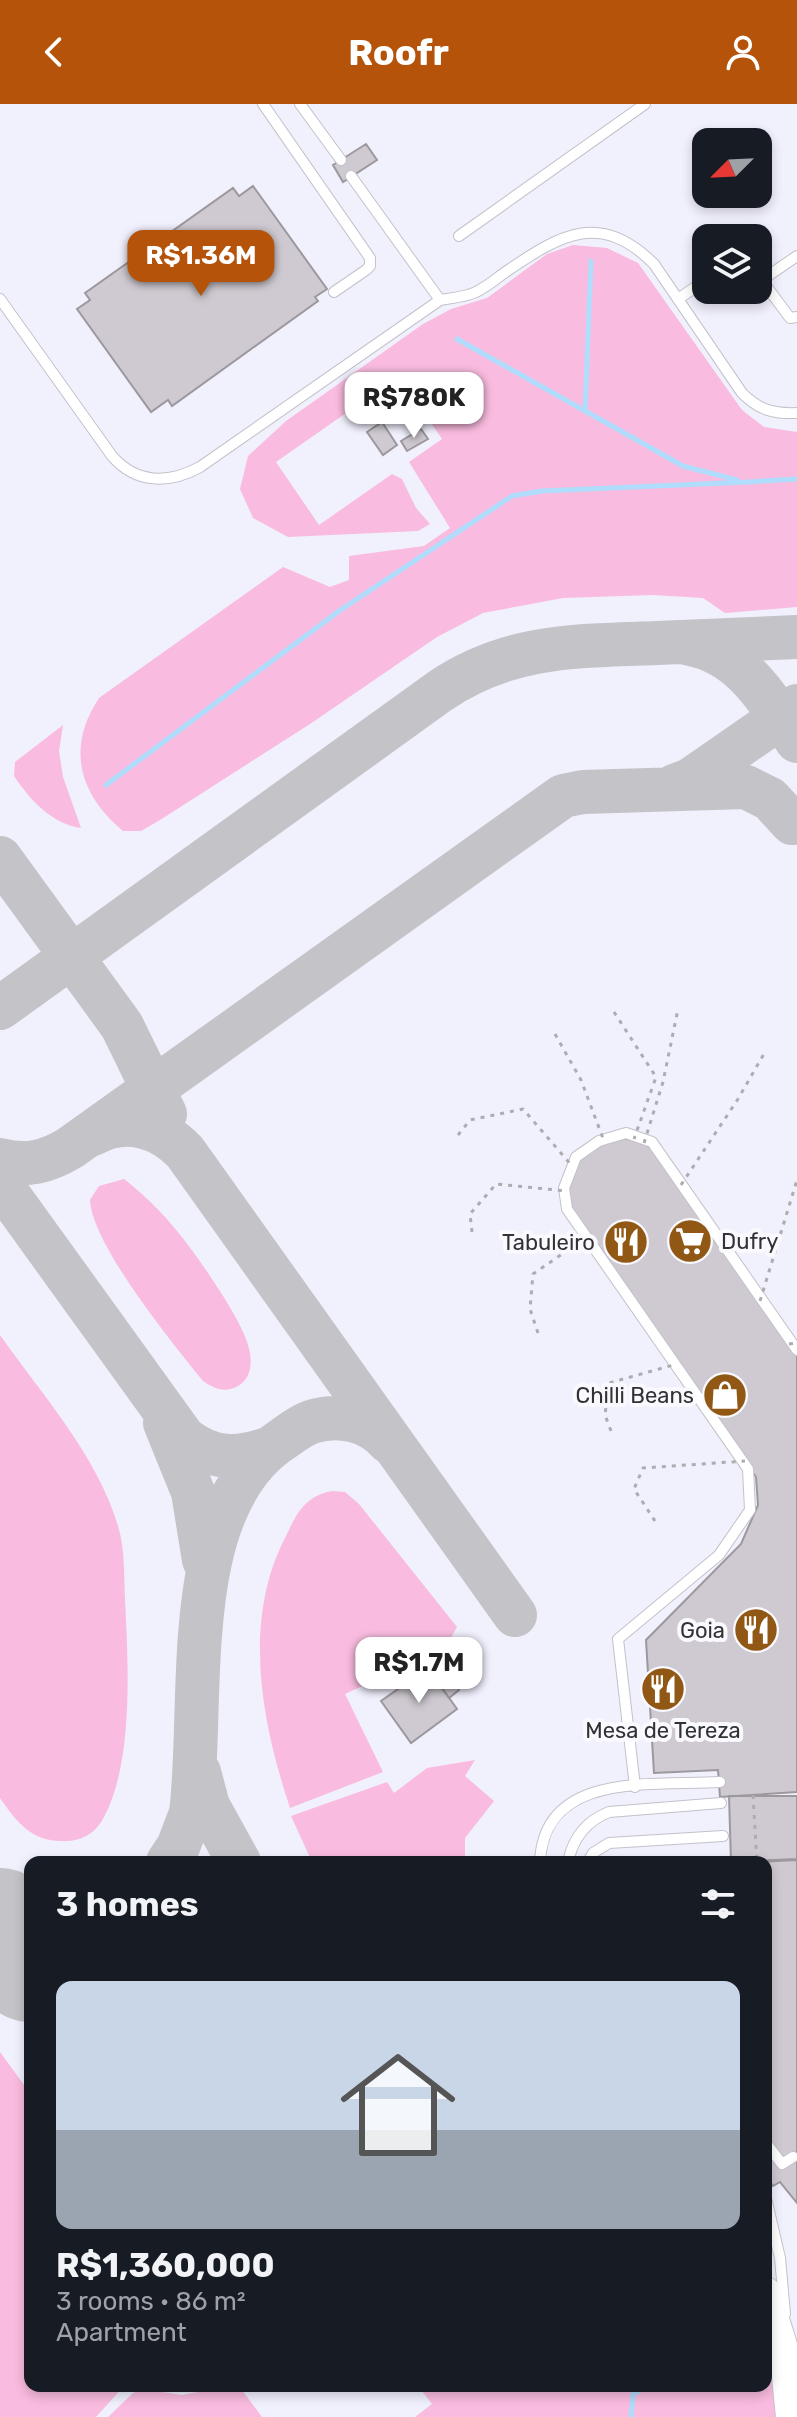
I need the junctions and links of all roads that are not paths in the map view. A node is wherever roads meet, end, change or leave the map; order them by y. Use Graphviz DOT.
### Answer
graph roads {
  1 [pos="263,104"];
  2 [pos="301,104"];
  3 [pos="645,104"];
  4 [pos="341,160"];
  5 [pos="351,176"];
  6 [pos="459,236"];
  7 [pos="797,256"];
  8 [pos="772,271"];
  9 [pos="692,290"];
  10 [pos="334,292"];
  11 [pos="772,294"];
  12 [pos="0,299"];
  13 [pos="678,299"];
  14 [pos="440,300"];
  15 [pos="797,317"];
  16 [pos="797,413"];
  17 [pos="793,1347"];
  18 [pos="720,1782"];
  19 [pos="635,1787"];
  20 [pos="721,1803"];
  21 [pos="723,1836"];
  22 [pos="541,1856"];
  23 [pos="570,1856"];
  24 [pos="591,1856"];
  25 [pos="772,2151"];
  26 [pos="793,2157"];
  27 [pos="772,2224"];
  28 [pos="772,2310"];
  29 [pos="788,2378"];
  30 [pos="790,2417"];
  1 -- 10 [label="lane"];
  2 -- 4 [label="lane"];
  3 -- 6 [label="lane"];
  5 -- 14 [label="lane"];
  7 -- 8 [label="lane"];
  9 -- 13 [label="lane"];
  11 -- 15 [label="lane"];
  12 -- 14 [label="lane"];
  13 -- 14 [label="lane"];
  13 -- 16 [label="lane"];
  17 -- 19 [label="lane"];
  18 -- 19 [label="lane"];
  19 -- 22 [label="lane"];
  20 -- 23 [label="lane"];
  21 -- 24 [label="lane"];
  25 -- 26 [label="lane"];
  27 -- 29 [label="lane"];
  28 -- 29 [label="main road"];
  29 -- 30 [label="main road"];
}
